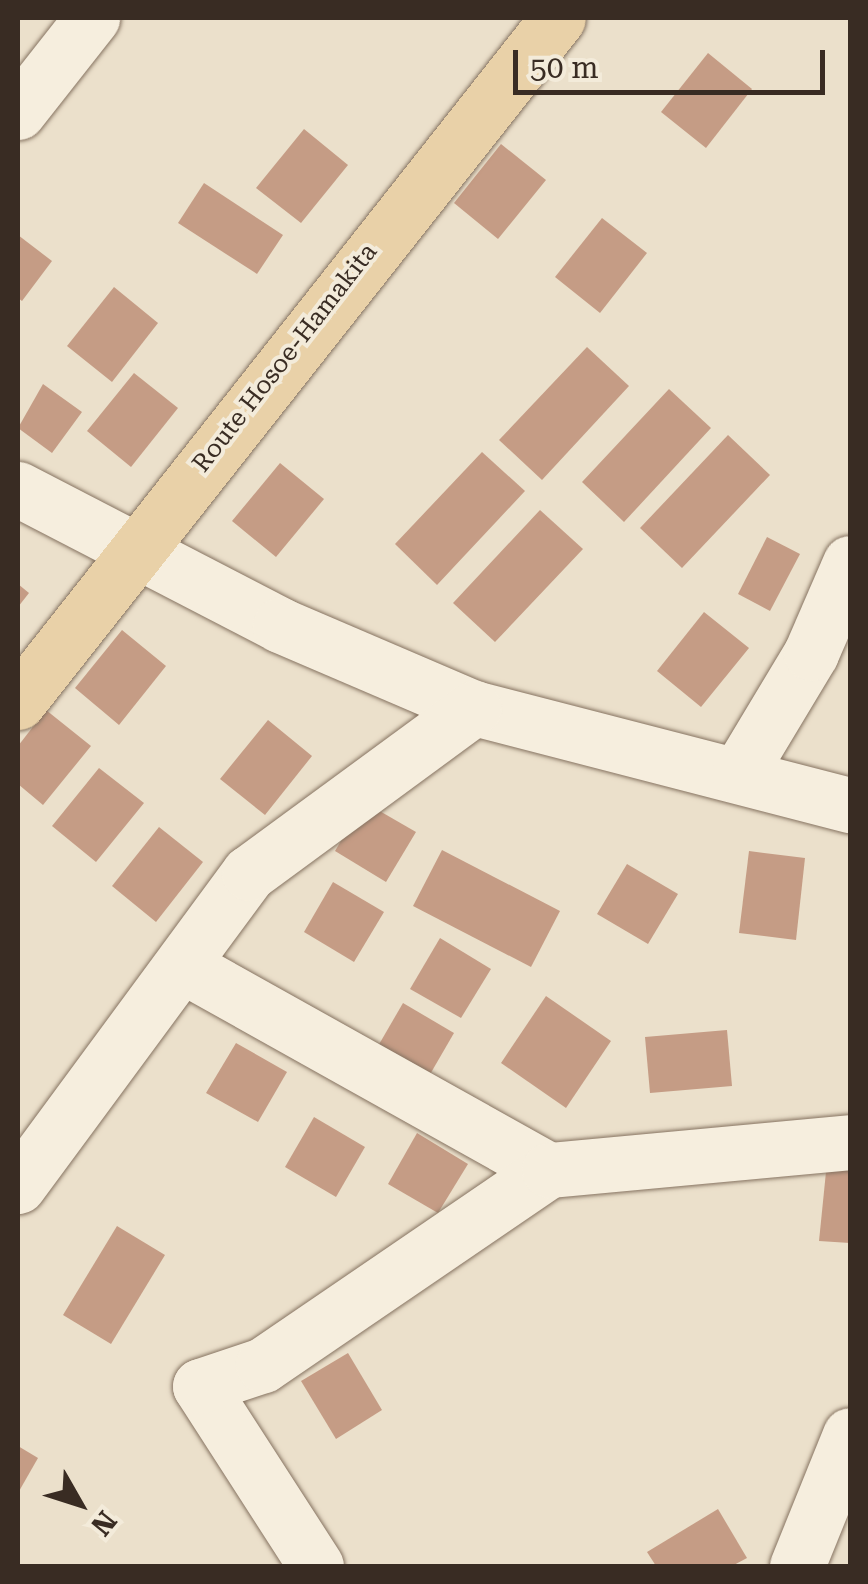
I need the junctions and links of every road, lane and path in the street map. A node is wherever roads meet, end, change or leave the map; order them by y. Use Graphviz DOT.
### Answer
graph roads {
  1 [pos="92,18"];
  2 [pos="558,18"];
  3 [pos="18,112"];
  4 [pos="21,487"];
  5 [pos="135,556"];
  6 [pos="850,564"];
  7 [pos="18,702"];
  8 [pos="474,708"];
  9 [pos="739,774"];
  10 [pos="850,805"];
  11 [pos="187,968"];
  12 [pos="850,1142"];
  13 [pos="28,1154"];
  14 [pos="548,1170"];
  15 [pos="850,1435"];
  16 [pos="316,1566"];
  17 [pos="797,1566"];
  1 -- 3 [label="street"];
  2 -- 5 [label="main road, Route Hosoe-Hamakita"];
  4 -- 5 [label="street"];
  5 -- 7 [label="main road, Route Hosoe-Hamakita"];
  5 -- 8 [label="street"];
  6 -- 9 [label="street"];
  8 -- 9 [label="street"];
  8 -- 11 [label="street"];
  9 -- 10 [label="street"];
  11 -- 13 [label="street"];
  11 -- 14 [label="street"];
  12 -- 14 [label="street"];
  14 -- 16 [label="street"];
  15 -- 17 [label="street"];
}
